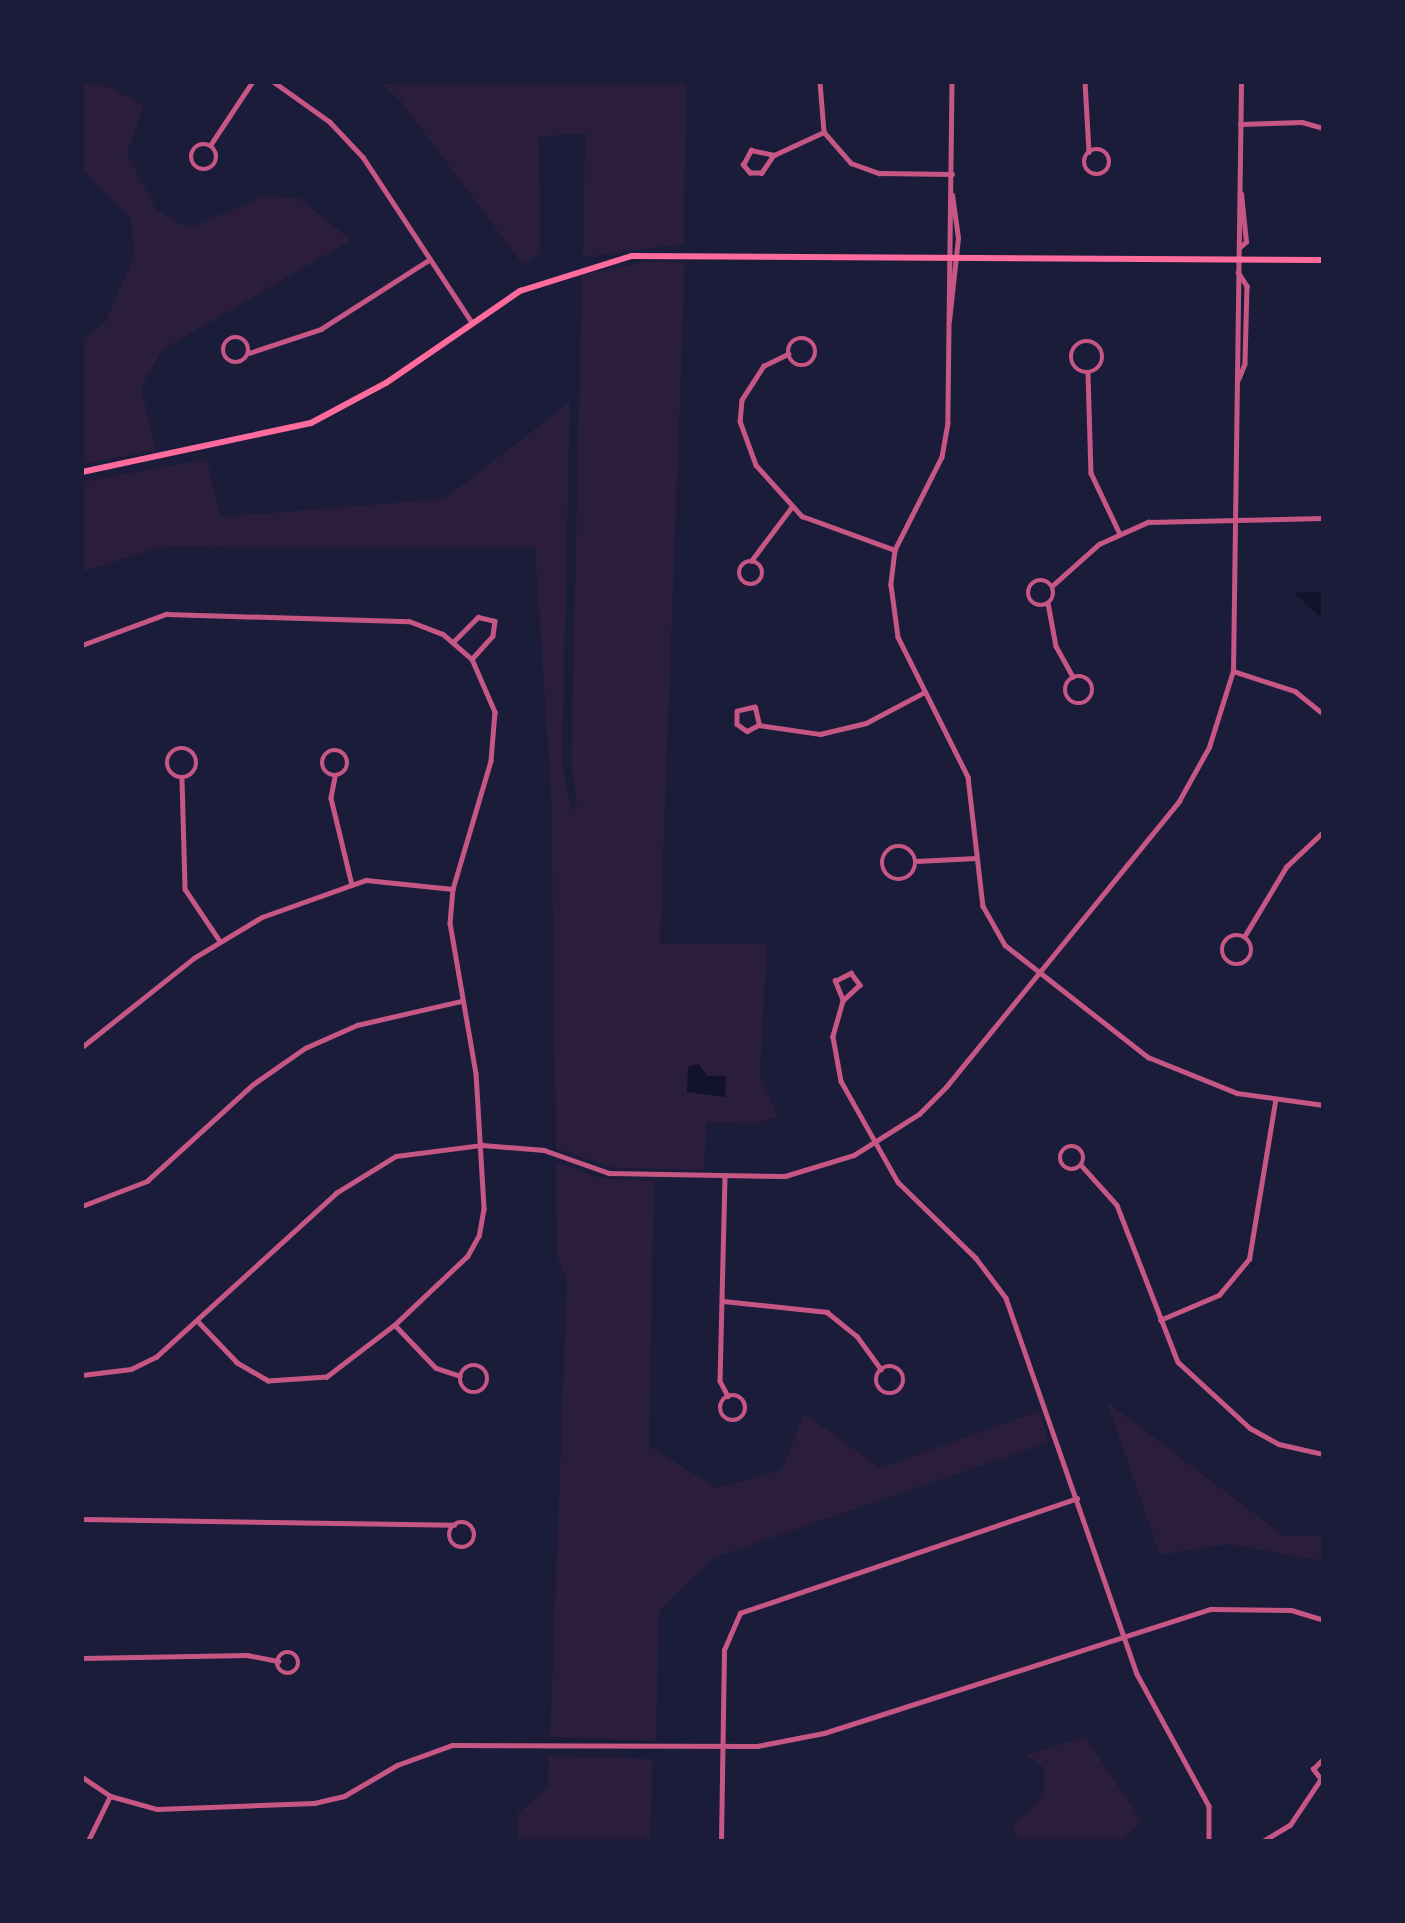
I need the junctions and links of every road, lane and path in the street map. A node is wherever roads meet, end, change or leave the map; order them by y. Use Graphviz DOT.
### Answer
graph roads {
  1 [pos="252,82"];
  2 [pos="274,82"];
  3 [pos="820,82"];
  4 [pos="952,82"];
  5 [pos="1085,82"];
  6 [pos="1241,82"];
  7 [pos="1240,124"];
  8 [pos="1323,128"];
  9 [pos="824,132"];
  10 [pos="211,144"];
  11 [pos="1089,152"];
  12 [pos="774,155"];
  13 [pos="952,174"];
  14 [pos="1241,194"];
  15 [pos="952,195"];
  16 [pos="1239,248"];
  17 [pos="947,255"];
  18 [pos="958,255"];
  19 [pos="429,260"];
  20 [pos="1238,260"];
  21 [pos="1323,260"];
  22 [pos="1238,272"];
  23 [pos="949,321"];
  24 [pos="471,322"];
  25 [pos="249,353"];
  26 [pos="789,355"];
  27 [pos="1088,373"];
  28 [pos="1238,380"];
  29 [pos="82,472"];
  30 [pos="791,508"];
  31 [pos="1235,517"];
  32 [pos="1323,518"];
  33 [pos="1118,532"];
  34 [pos="895,550"];
  35 [pos="751,561"];
  36 [pos="1052,586"];
  37 [pos="1048,603"];
  38 [pos="454,641"];
  39 [pos="82,645"];
  40 [pos="472,659"];
  41 [pos="1233,671"];
  42 [pos="1073,677"];
  43 [pos="923,693"];
  44 [pos="1323,714"];
  45 [pos="759,726"];
  46 [pos="335,777"];
  47 [pos="182,779"];
  48 [pos="1323,832"];
  49 [pos="976,858"];
  50 [pos="916,862"];
  51 [pos="352,885"];
  52 [pos="453,889"];
  53 [pos="1244,937"];
  54 [pos="220,941"];
  55 [pos="1039,973"];
  56 [pos="461,1001"];
  57 [pos="843,1001"];
  58 [pos="82,1047"];
  59 [pos="1275,1102"];
  60 [pos="1323,1105"];
  61 [pos="874,1143"];
  62 [pos="482,1145"];
  63 [pos="1082,1166"];
  64 [pos="725,1177"];
  65 [pos="82,1206"];
  66 [pos="723,1301"];
  67 [pos="1160,1320"];
  68 [pos="198,1322"];
  69 [pos="395,1325"];
  70 [pos="881,1369"];
  71 [pos="82,1375"];
  72 [pos="460,1376"];
  73 [pos="728,1396"];
  74 [pos="1323,1454"];
  75 [pos="1077,1498"];
  76 [pos="82,1519"];
  77 [pos="454,1525"];
  78 [pos="1323,1620"];
  79 [pos="1123,1634"];
  80 [pos="82,1658"];
  81 [pos="278,1661"];
  82 [pos="721,1747"];
  83 [pos="1323,1759"];
  84 [pos="82,1777"];
  85 [pos="1322,1781"];
  86 [pos="110,1797"];
  87 [pos="88,1841"];
  88 [pos="721,1841"];
  89 [pos="1209,1841"];
  90 [pos="1263,1841"];
  1 -- 10 [label="street"];
  2 -- 19 [label="street"];
  3 -- 9 [label="street"];
  4 -- 13 [label="street"];
  5 -- 11 [label="street"];
  6 -- 7 [label="street"];
  7 -- 8 [label="street"];
  7 -- 14 [label="street"];
  9 -- 12 [label="street"];
  9 -- 13 [label="street"];
  10 -- 10 [label="street"];
  11 -- 11 [label="street"];
  12 -- 12 [label="street"];
  13 -- 15 [label="street"];
  14 -- 16 [label="street"];
  14 -- 16 [label="street"];
  15 -- 17 [label="street"];
  15 -- 18 [label="street"];
  16 -- 20 [label="street"];
  17 -- 18 [label="main road"];
  17 -- 23 [label="street"];
  17 -- 24 [label="main road"];
  18 -- 20 [label="main road"];
  18 -- 23 [label="street"];
  19 -- 24 [label="street"];
  19 -- 25 [label="street"];
  20 -- 21 [label="main road"];
  20 -- 22 [label="street"];
  22 -- 28 [label="street"];
  22 -- 28 [label="street"];
  23 -- 34 [label="street"];
  24 -- 29 [label="main road"];
  25 -- 25 [label="street"];
  26 -- 26 [label="street"];
  26 -- 30 [label="street"];
  27 -- 27 [label="street"];
  27 -- 33 [label="street"];
  28 -- 31 [label="street"];
  30 -- 34 [label="street"];
  30 -- 35 [label="street"];
  31 -- 32 [label="street"];
  31 -- 33 [label="street"];
  31 -- 41 [label="street"];
  33 -- 36 [label="street"];
  34 -- 43 [label="street"];
  35 -- 35 [label="street"];
  36 -- 37 [label="street"];
  36 -- 37 [label="street"];
  37 -- 42 [label="street"];
  38 -- 39 [label="street"];
  38 -- 40 [label="street"];
  38 -- 40 [label="street"];
  40 -- 52 [label="street"];
  41 -- 44 [label="street"];
  41 -- 55 [label="street"];
  42 -- 42 [label="street"];
  43 -- 45 [label="street"];
  43 -- 49 [label="street"];
  45 -- 45 [label="street"];
  46 -- 46 [label="street"];
  46 -- 51 [label="street"];
  47 -- 47 [label="street"];
  47 -- 54 [label="street"];
  48 -- 53 [label="street"];
  49 -- 50 [label="street"];
  49 -- 55 [label="street"];
  50 -- 50 [label="street"];
  51 -- 52 [label="street"];
  51 -- 54 [label="street"];
  52 -- 56 [label="street"];
  53 -- 53 [label="street"];
  54 -- 58 [label="street"];
  55 -- 59 [label="street"];
  55 -- 61 [label="street"];
  56 -- 62 [label="street"];
  56 -- 65 [label="street"];
  57 -- 57 [label="street"];
  57 -- 61 [label="street"];
  59 -- 60 [label="street"];
  59 -- 67 [label="street"];
  61 -- 64 [label="street"];
  61 -- 75 [label="street"];
  62 -- 64 [label="street"];
  62 -- 68 [label="street"];
  62 -- 69 [label="street"];
  63 -- 63 [label="street"];
  63 -- 67 [label="street"];
  64 -- 66 [label="street"];
  66 -- 70 [label="street"];
  66 -- 73 [label="street"];
  67 -- 74 [label="street"];
  68 -- 69 [label="street"];
  68 -- 71 [label="street"];
  69 -- 72 [label="street"];
  70 -- 70 [label="street"];
  72 -- 72 [label="street"];
  73 -- 73 [label="street"];
  75 -- 79 [label="street"];
  75 -- 82 [label="street"];
  76 -- 77 [label="street"];
  77 -- 77 [label="street"];
  78 -- 79 [label="street"];
  79 -- 82 [label="street"];
  79 -- 89 [label="street"];
  80 -- 81 [label="street"];
  81 -- 81 [label="street"];
  82 -- 86 [label="street"];
  82 -- 88 [label="street"];
  83 -- 85 [label="street"];
  84 -- 86 [label="street"];
  85 -- 90 [label="street"];
  86 -- 87 [label="street"];
}
